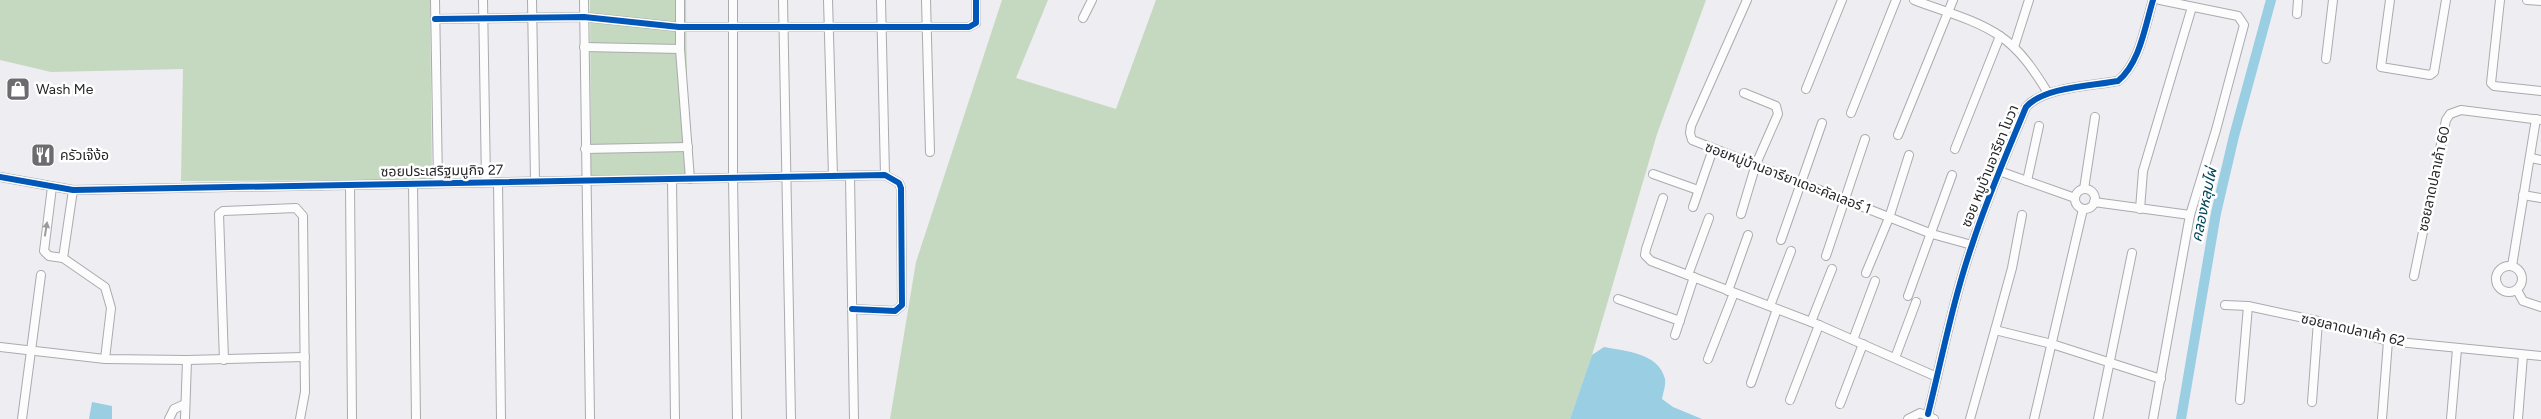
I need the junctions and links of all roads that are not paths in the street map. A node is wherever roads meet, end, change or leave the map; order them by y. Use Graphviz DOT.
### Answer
graph roads {
  1 [pos="435,0"];
  2 [pos="483,0"];
  3 [pos="532,0"];
  4 [pos="584,0"];
  5 [pos="680,0"];
  6 [pos="733,0"];
  7 [pos="783,0"];
  8 [pos="828,0"];
  9 [pos="881,0"];
  10 [pos="926,0"];
  11 [pos="976,0"];
  12 [pos="1092,0"];
  13 [pos="1747,0"];
  14 [pos="1842,0"];
  15 [pos="1896,0"];
  16 [pos="1914,0"];
  17 [pos="1953,0"];
  18 [pos="2029,0"];
  19 [pos="2153,0"];
  20 [pos="2160,0"];
  21 [pos="2298,0"];
  22 [pos="2333,0"];
  23 [pos="2390,0"];
  24 [pos="2446,0"];
  25 [pos="2500,0"];
  26 [pos="2527,0"];
  27 [pos="2541,2"];
  28 [pos="2192,7"];
  29 [pos="1948,13"];
  30 [pos="2297,14"];
  31 [pos="584,17"];
  32 [pos="532,18"];
  33 [pos="1083,18"];
  34 [pos="435,19"];
  35 [pos="483,19"];
  36 [pos="733,25"];
  37 [pos="783,26"];
  38 [pos="828,26"];
  39 [pos="679,27"];
  40 [pos="881,27"];
  41 [pos="926,27"];
  42 [pos="2000,36"];
  43 [pos="2014,47"];
  44 [pos="584,48"];
  45 [pos="680,49"];
  46 [pos="2326,59"];
  47 [pos="1806,89"];
  48 [pos="2541,91"];
  49 [pos="1744,92"];
  50 [pos="2048,93"];
  51 [pos="1851,113"];
  52 [pos="2095,117"];
  53 [pos="2539,119"];
  54 [pos="1822,123"];
  55 [pos="2039,126"];
  56 [pos="1898,136"];
  57 [pos="1865,138"];
  58 [pos="688,147"];
  59 [pos="585,149"];
  60 [pos="1713,149"];
  61 [pos="1955,149"];
  62 [pos="930,152"];
  63 [pos="1909,155"];
  64 [pos="2531,158"];
  65 [pos="2541,160"];
  66 [pos="1756,164"];
  67 [pos="1999,171"];
  68 [pos="1653,174"];
  69 [pos="885,175"];
  70 [pos="1952,175"];
  71 [pos="833,176"];
  72 [pos="850,176"];
  73 [pos="0,177"];
  74 [pos="786,177"];
  75 [pos="733,178"];
  76 [pos="672,179"];
  77 [pos="690,179"];
  78 [pos="586,180"];
  79 [pos="2027,181"];
  80 [pos="486,182"];
  81 [pos="498,182"];
  82 [pos="535,182"];
  83 [pos="438,183"];
  84 [pos="1800,183"];
  85 [pos="413,184"];
  86 [pos="350,185"];
  87 [pos="52,187"];
  88 [pos="2084,189"];
  89 [pos="73,190"];
  90 [pos="1698,190"];
  91 [pos="2523,195"];
  92 [pos="1663,198"];
  93 [pos="2075,198"];
  94 [pos="2541,198"];
  95 [pos="1845,201"];
  96 [pos="2094,202"];
  97 [pos="1693,206"];
  98 [pos="2083,209"];
  99 [pos="2140,209"];
  100 [pos="1741,214"];
  101 [pos="2190,214"];
  102 [pos="2022,215"];
  103 [pos="1709,218"];
  104 [pos="1889,218"];
  105 [pos="1932,234"];
  106 [pos="1748,235"];
  107 [pos="1781,240"];
  108 [pos="1972,245"];
  109 [pos="1791,251"];
  110 [pos="2132,253"];
  111 [pos="1826,256"];
  112 [pos="63,258"];
  113 [pos="2512,266"];
  114 [pos="1832,268"];
  115 [pos="1866,273"];
  116 [pos="41,275"];
  117 [pos="1691,276"];
  118 [pos="2414,276"];
  119 [pos="1876,281"];
  120 [pos="2516,290"];
  121 [pos="1731,292"];
  122 [pos="1908,296"];
  123 [pos="1618,299"];
  124 [pos="1916,302"];
  125 [pos="2225,304"];
  126 [pos="2248,306"];
  127 [pos="2541,307"];
  128 [pos="1774,308"];
  129 [pos="852,309"];
  130 [pos="1680,321"];
  131 [pos="2318,321"];
  132 [pos="1815,324"];
  133 [pos="1995,330"];
  134 [pos="1675,335"];
  135 [pos="1854,340"];
  136 [pos="2388,341"];
  137 [pos="1863,344"];
  138 [pos="2052,344"];
  139 [pos="0,347"];
  140 [pos="2457,349"];
  141 [pos="31,351"];
  142 [pos="2523,355"];
  143 [pos="2541,356"];
  144 [pos="305,357"];
  145 [pos="1895,358"];
  146 [pos="105,359"];
  147 [pos="187,360"];
  148 [pos="224,360"];
  149 [pos="1708,360"];
  150 [pos="2110,362"];
  151 [pos="1937,377"];
  152 [pos="2161,379"];
  153 [pos="1751,383"];
  154 [pos="1790,400"];
  155 [pos="2240,400"];
  156 [pos="2312,402"];
  157 [pos="186,404"];
  158 [pos="1840,404"];
  159 [pos="1930,417"];
  160 [pos="22,419"];
  161 [pos="170,419"];
  162 [pos="185,419"];
  163 [pos="300,419"];
  164 [pos="352,419"];
  165 [pos="416,419"];
  166 [pos="501,419"];
  167 [pos="590,419"];
  168 [pos="675,419"];
  169 [pos="737,419"];
  170 [pos="791,419"];
  171 [pos="854,419"];
  172 [pos="1908,419"];
  173 [pos="1970,419"];
  174 [pos="2034,419"];
  175 [pos="2098,419"];
  176 [pos="2153,419"];
  177 [pos="2382,419"];
  178 [pos="2451,419"];
  179 [pos="2518,419"];
  1 -- 34 [label="street"];
  2 -- 35 [label="street"];
  3 -- 32 [label="street"];
  4 -- 31 [label="street"];
  5 -- 39 [label="street"];
  6 -- 36 [label="street"];
  7 -- 37 [label="street"];
  8 -- 38 [label="street"];
  9 -- 40 [label="street"];
  10 -- 41 [label="street"];
  11 -- 41 [label="street"];
  12 -- 33 [label="street"];
  13 -- 60 [label="street, ซอยหมู่บ้านอารียาเดอะคัลเลอร์ 1"];
  14 -- 47 [label="street"];
  15 -- 51 [label="street"];
  16 -- 29 [label="street"];
  17 -- 29 [label="street"];
  18 -- 43 [label="street"];
  19 -- 50 [label="street, ซอย หมูบ้านอารียา โมวา"];
  20 -- 28 [label="street"];
  21 -- 30 [label="street"];
  22 -- 46 [label="street"];
  23 -- 24 [label="street"];
  25 -- 48 [label="street"];
  26 -- 27 [label="street"];
  28 -- 99 [label="street"];
  28 -- 101 [label="street"];
  29 -- 42 [label="street"];
  29 -- 56 [label="street"];
  31 -- 32 [label="street"];
  31 -- 39 [label="street"];
  31 -- 44 [label="street"];
  32 -- 35 [label="street"];
  32 -- 82 [label="street"];
  34 -- 35 [label="street"];
  34 -- 83 [label="street"];
  35 -- 80 [label="street"];
  36 -- 37 [label="street"];
  36 -- 39 [label="street"];
  36 -- 75 [label="street"];
  37 -- 38 [label="street"];
  37 -- 74 [label="street"];
  38 -- 40 [label="street"];
  38 -- 71 [label="street"];
  39 -- 45 [label="street"];
  40 -- 41 [label="street"];
  40 -- 69 [label="street"];
  41 -- 62 [label="street"];
  42 -- 43 [label="street"];
  42 -- 61 [label="street"];
  43 -- 50 [label="street"];
  44 -- 45 [label="street"];
  44 -- 59 [label="street"];
  45 -- 58 [label="street"];
  49 -- 66 [label="street"];
  50 -- 67 [label="street, ซอย หมูบ้านอารียา โมวา"];
  52 -- 88 [label="street"];
  53 -- 64 [label="street"];
  53 -- 118 [label="street, ซอยลาดปลาเค้า 60"];
  54 -- 84 [label="street"];
  55 -- 79 [label="street"];
  57 -- 95 [label="street"];
  58 -- 59 [label="street"];
  58 -- 77 [label="street"];
  59 -- 78 [label="street"];
  60 -- 66 [label="street, ซอยหมู่บ้านอารียาเดอะคัลเลอร์ 1"];
  60 -- 90 [label="street"];
  63 -- 104 [label="street"];
  64 -- 65 [label="street"];
  64 -- 91 [label="street"];
  66 -- 84 [label="street, ซอยหมู่บ้านอารียาเดอะคัลเลอร์ 1"];
  66 -- 100 [label="street"];
  67 -- 79 [label="street"];
  67 -- 108 [label="street, ซอย หมูบ้านอารียา โมวา"];
  68 -- 90 [label="street"];
  69 -- 72 [label="street, ซอยประเสริฐมนูกิจ 27"];
  69 -- 129 [label="street"];
  70 -- 105 [label="street"];
  71 -- 72 [label="street, ซอยประเสริฐมนูกิจ 27"];
  71 -- 74 [label="street, ซอยประเสริฐมนูกิจ 27"];
  72 -- 129 [label="street"];
  73 -- 87 [label="street, ซอยประเสริฐมนูกิจ 27"];
  74 -- 75 [label="street, ซอยประเสริฐมนูกิจ 27"];
  74 -- 170 [label="street"];
  75 -- 77 [label="street, ซอยประเสริฐมนูกิจ 27"];
  75 -- 169 [label="street"];
  76 -- 77 [label="street, ซอยประเสริฐมนูกิจ 27"];
  76 -- 78 [label="street, ซอยประเสริฐมนูกิจ 27"];
  76 -- 168 [label="street"];
  78 -- 82 [label="street, ซอยประเสริฐมนูกิจ 27"];
  78 -- 167 [label="street"];
  79 -- 93 [label="street"];
  80 -- 81 [label="street, ซอยประเสริฐมนูกิจ 27"];
  80 -- 83 [label="street, ซอยประเสริฐมนูกิจ 27"];
  81 -- 82 [label="street, ซอยประเสริฐมนูกิจ 27"];
  81 -- 166 [label="street"];
  83 -- 85 [label="street, ซอยประเสริฐมนูกิจ 27"];
  84 -- 95 [label="street, ซอยหมู่บ้านอารียาเดอะคัลเลอร์ 1"];
  84 -- 107 [label="street"];
  85 -- 86 [label="street, ซอยประเสริฐมนูกิจ 27"];
  85 -- 165 [label="street"];
  86 -- 89 [label="street, ซอยประเสริฐมนูกิจ 27"];
  86 -- 164 [label="street"];
  87 -- 89 [label="street, ซอยประเสริฐมนูกิจ 27"];
  112 -- 87 [label="street, one-way"];
  88 -- 93 [label="street"];
  88 -- 96 [label="street"];
  89 -- 112 [label="street"];
  90 -- 97 [label="street"];
  91 -- 94 [label="street"];
  91 -- 113 [label="street"];
  92 -- 117 [label="street"];
  93 -- 98 [label="street"];
  95 -- 104 [label="street, ซอยหมู่บ้านอารียาเดอะคัลเลอร์ 1"];
  95 -- 111 [label="street"];
  96 -- 98 [label="street"];
  96 -- 99 [label="street"];
  98 -- 138 [label="street"];
  99 -- 101 [label="street"];
  101 -- 152 [label="street"];
  102 -- 133 [label="street"];
  103 -- 117 [label="street"];
  104 -- 105 [label="street, ซอยหมู่บ้านอารียาเดอะคัลเลอร์ 1"];
  104 -- 115 [label="street"];
  105 -- 108 [label="street, ซอยหมู่บ้านอารียาเดอะคัลเลอร์ 1"];
  105 -- 122 [label="street"];
  106 -- 121 [label="street"];
  108 -- 151 [label="street, ซอย หมูบ้านอารียา โมวา"];
  109 -- 128 [label="street"];
  110 -- 150 [label="street"];
  112 -- 146 [label="street"];
  113 -- 120 [label="street"];
  113 -- 120 [label="street"];
  114 -- 132 [label="street"];
  116 -- 141 [label="street"];
  117 -- 121 [label="street"];
  117 -- 130 [label="street"];
  119 -- 135 [label="street"];
  120 -- 127 [label="street"];
  121 -- 128 [label="street"];
  121 -- 149 [label="street"];
  123 -- 130 [label="street"];
  124 -- 145 [label="street"];
  125 -- 126 [label="street, ซอยลาดปลาเค้า 62"];
  126 -- 131 [label="street, ซอยลาดปลาเค้า 62"];
  126 -- 155 [label="street"];
  128 -- 132 [label="street"];
  128 -- 153 [label="street"];
  129 -- 171 [label="street"];
  130 -- 134 [label="street"];
  131 -- 136 [label="street, ซอยลาดปลาเค้า 62"];
  131 -- 156 [label="street"];
  132 -- 135 [label="street"];
  132 -- 154 [label="street"];
  133 -- 138 [label="street"];
  133 -- 173 [label="street"];
  135 -- 137 [label="street"];
  136 -- 140 [label="street, ซอยลาดปลาเค้า 62"];
  136 -- 177 [label="street"];
  137 -- 145 [label="street"];
  137 -- 158 [label="street"];
  138 -- 150 [label="street"];
  138 -- 174 [label="street"];
  139 -- 141 [label="street"];
  140 -- 142 [label="street, ซอยลาดปลาเค้า 62"];
  140 -- 178 [label="street"];
  141 -- 146 [label="street"];
  141 -- 160 [label="street"];
  142 -- 143 [label="street, ซอยลาดปลาเค้า 62"];
  142 -- 179 [label="street"];
  144 -- 148 [label="street"];
  144 -- 148 [label="street"];
  144 -- 163 [label="street"];
  145 -- 151 [label="street"];
  146 -- 147 [label="street"];
  147 -- 148 [label="street"];
  147 -- 157 [label="street"];
  150 -- 152 [label="street"];
  150 -- 175 [label="street"];
  151 -- 159 [label="street, ซอย หมูบ้านอารียา โมวา"];
  152 -- 176 [label="street"];
  157 -- 161 [label="street"];
  157 -- 162 [label="street"];
  159 -- 172 [label="street"];
}
